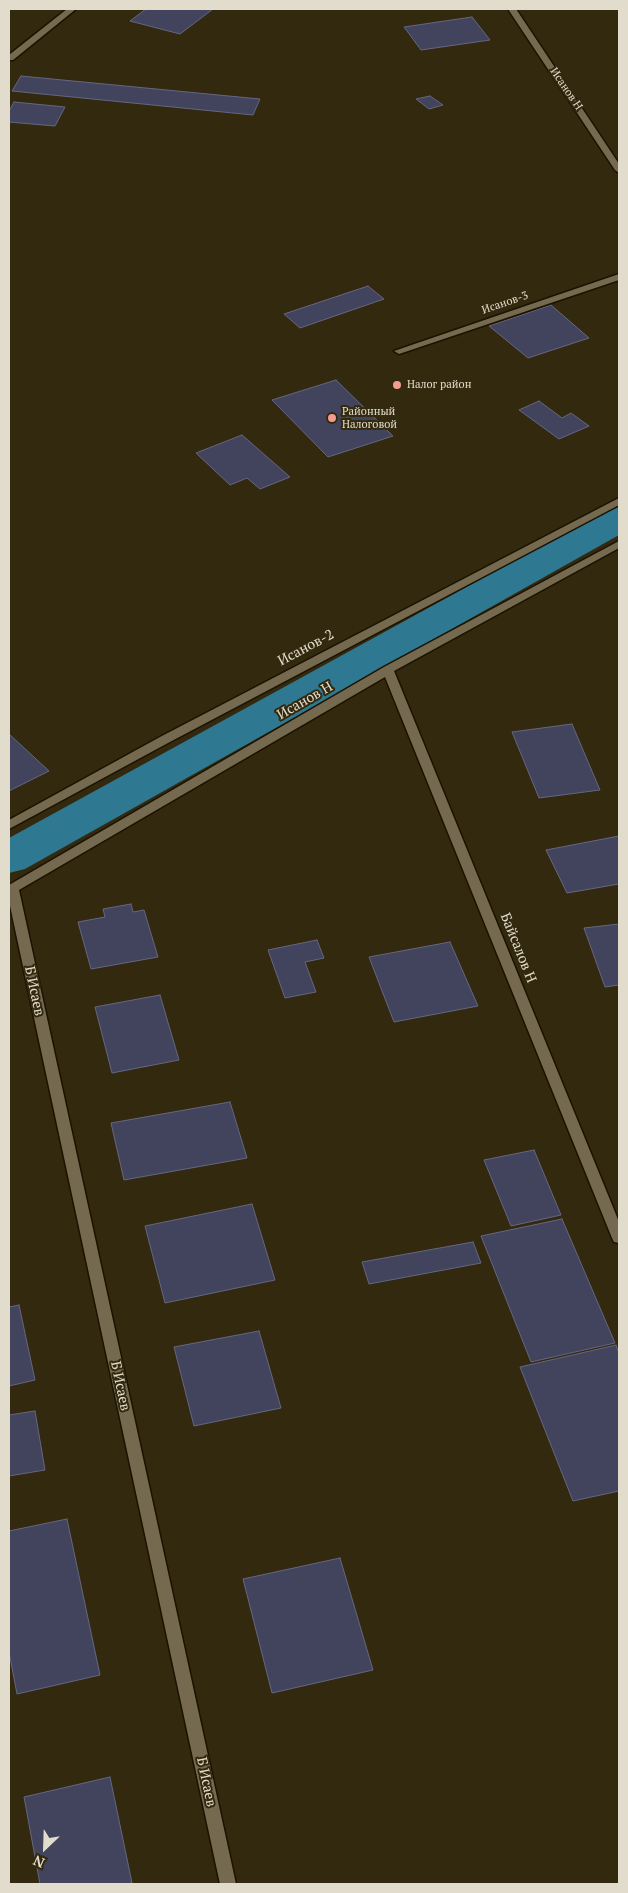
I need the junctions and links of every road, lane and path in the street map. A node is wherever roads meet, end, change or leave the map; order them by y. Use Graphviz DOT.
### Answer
graph roads {
  1 [pos="72,9"];
  2 [pos="512,9"];
  3 [pos="10,58"];
  4 [pos="619,170"];
  5 [pos="619,278"];
  6 [pos="399,351"];
  7 [pos="619,502"];
  8 [pos="619,544"];
  9 [pos="388,670"];
  10 [pos="9,825"];
  11 [pos="10,889"];
  12 [pos="619,1238"];
  13 [pos="228,1884"];
  1 -- 3 [label="street"];
  2 -- 4 [label="street, Исанов Н"];
  5 -- 6 [label="street, Исанов-3"];
  7 -- 10 [label="street, Исанов-2"];
  8 -- 9 [label="street, Исанов Н"];
  9 -- 11 [label="street, Исанов Н"];
  9 -- 12 [label="street, Байсалов Н"];
  11 -- 13 [label="street, Б Исаев"];
}
